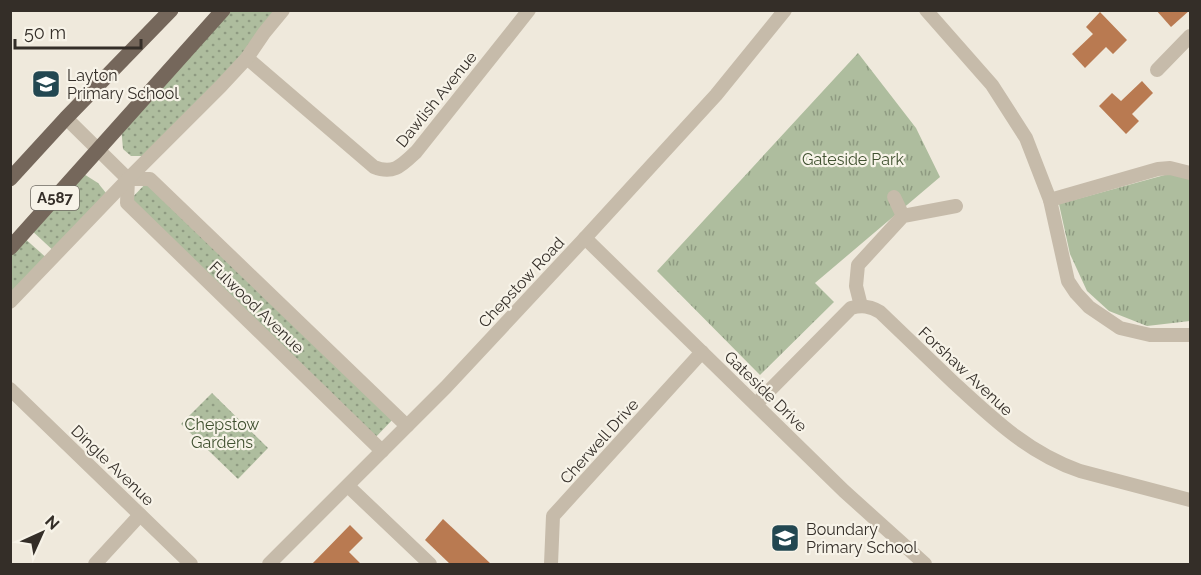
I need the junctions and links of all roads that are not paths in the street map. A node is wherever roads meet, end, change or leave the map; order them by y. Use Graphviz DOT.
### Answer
graph roads {
  1 [pos="171,10"];
  2 [pos="223,10"];
  3 [pos="284,10"];
  4 [pos="529,10"];
  5 [pos="784,10"];
  6 [pos="927,10"];
  7 [pos="1191,36"];
  8 [pos="247,58"];
  9 [pos="1157,70"];
  10 [pos="66,118"];
  11 [pos="99,149"];
  12 [pos="1191,173"];
  13 [pos="10,179"];
  14 [pos="128,179"];
  15 [pos="894,197"];
  16 [pos="1050,200"];
  17 [pos="956,206"];
  18 [pos="903,216"];
  19 [pos="585,238"];
  20 [pos="10,248"];
  21 [pos="10,302"];
  22 [pos="861,306"];
  23 [pos="1191,335"];
  24 [pos="702,352"];
  25 [pos="10,388"];
  26 [pos="756,404"];
  27 [pos="406,426"];
  28 [pos="382,451"];
  29 [pos="348,486"];
  30 [pos="1191,500"];
  31 [pos="140,515"];
  32 [pos="94,564"];
  33 [pos="191,564"];
  34 [pos="269,564"];
  35 [pos="430,564"];
  36 [pos="551,564"];
  37 [pos="925,564"];
  1 -- 10 [label="main road, A587"];
  2 -- 11 [label="main road, A587"];
  3 -- 8 [label="street"];
  4 -- 8 [label="street, Dawlish Avenue"];
  5 -- 19 [label="street, Chepstow Road"];
  6 -- 16 [label="street"];
  7 -- 9 [label="street"];
  8 -- 14 [label="street"];
  10 -- 11 [label="street"];
  10 -- 13 [label="main road, A587"];
  11 -- 14 [label="street"];
  11 -- 20 [label="main road, A587"];
  12 -- 16 [label="street"];
  14 -- 21 [label="street"];
  14 -- 27 [label="street, Fulwood Avenue"];
  14 -- 28 [label="street, Fulwood Avenue"];
  15 -- 18 [label="street"];
  16 -- 23 [label="street"];
  17 -- 18 [label="street"];
  18 -- 22 [label="street"];
  19 -- 24 [label="street, Gateside Drive"];
  19 -- 27 [label="street, Chepstow Road"];
  22 -- 26 [label="street"];
  22 -- 30 [label="street, Forshaw Avenue"];
  24 -- 26 [label="street, Gateside Drive"];
  24 -- 36 [label="street, Cherwell Drive"];
  25 -- 31 [label="street, Dingle Avenue"];
  26 -- 37 [label="street, Gateside Drive"];
  27 -- 28 [label="street, Chepstow Road"];
  28 -- 29 [label="street, Chepstow Road"];
  29 -- 34 [label="street, Chepstow Road"];
  29 -- 35 [label="street"];
  31 -- 32 [label="street"];
  31 -- 33 [label="street, Dingle Avenue"];
}
